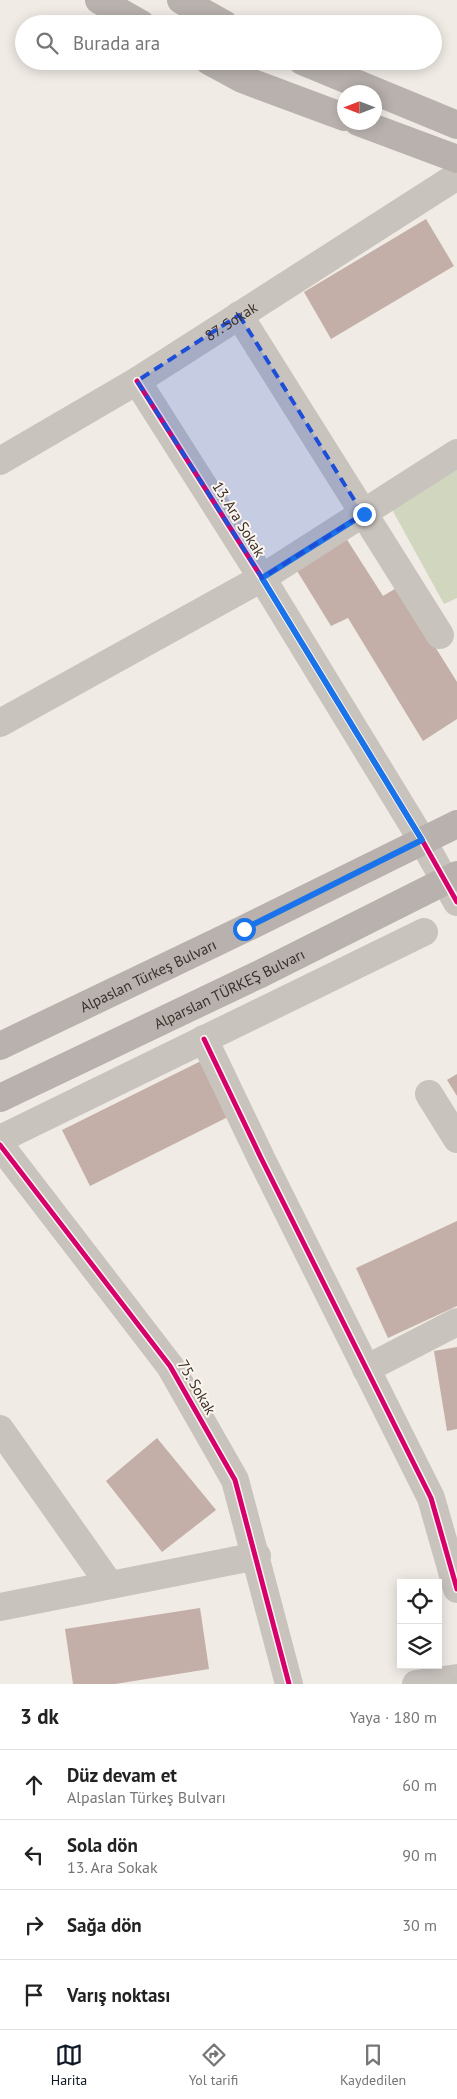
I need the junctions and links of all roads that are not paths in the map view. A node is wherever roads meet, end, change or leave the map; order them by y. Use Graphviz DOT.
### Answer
graph roads {
  1 [pos="99,0"];
  2 [pos="181,0"];
  3 [pos="125,15"];
  4 [pos="208,15"];
  5 [pos="226,70"];
  6 [pos="324,70"];
  7 [pos="337,114"];
  8 [pos="457,125"];
  9 [pos="379,130"];
  10 [pos="457,159"];
  11 [pos="457,176"];
  12 [pos="239,315"];
  13 [pos="137,381"];
  14 [pos="457,453"];
  15 [pos="0,461"];
  16 [pos="364,514"];
  17 [pos="262,578"];
  18 [pos="440,635"];
  19 [pos="0,723"];
  20 [pos="457,824"];
  21 [pos="422,840"];
  22 [pos="453,886"];
  23 [pos="424,932"];
  24 [pos="204,1039"];
  25 [pos="0,1046"];
  26 [pos="430,1094"];
  27 [pos="0,1098"];
  28 [pos="0,1139"];
  29 [pos="457,1139"];
  30 [pos="0,1145"];
  31 [pos="457,1322"];
  32 [pos="366,1369"];
  33 [pos="0,1428"];
  34 [pos="448,1524"];
  35 [pos="257,1556"];
  36 [pos="110,1585"];
  37 [pos="457,1589"];
  38 [pos="0,1607"];
  39 [pos="452,1680"];
  40 [pos="289,1684"];
  41 [pos="416,1684"];
  1 -- 3 [label="main road"];
  2 -- 4 [label="main road"];
  5 -- 7 [label="main road"];
  6 -- 8 [label="main road"];
  9 -- 10 [label="main road"];
  11 -- 12 [label="street, 87. Sokak"];
  12 -- 13 [label="street, 87. Sokak"];
  12 -- 16 [label="street"];
  13 -- 15 [label="street, 87. Sokak"];
  13 -- 17 [label="street, 13. Ara Sokak"];
  14 -- 16 [label="street"];
  16 -- 17 [label="street"];
  16 -- 18 [label="street"];
  17 -- 19 [label="street"];
  17 -- 21 [label="street, 13. Ara Sokak"];
  20 -- 21 [label="main road, Alpaslan Türkeş Bulvarı"];
  21 -- 22 [label="street, 13. Ara Sokak"];
  21 -- 25 [label="main road, Alpaslan Türkeş Bulvarı"];
  22 -- 27 [label="main road, Alparslan TÜRKEŞ Bulvarı"];
  23 -- 24 [label="street"];
  24 -- 28 [label="street"];
  24 -- 32 [label="street"];
  26 -- 29 [label="street"];
  30 -- 35 [label="street, 75. Sokak"];
  31 -- 32 [label="street"];
  32 -- 34 [label="street"];
  33 -- 36 [label="street"];
  34 -- 37 [label="street"];
  35 -- 36 [label="street"];
  35 -- 40 [label="street, 75. Sokak"];
  36 -- 38 [label="street"];
  39 -- 41 [label="street"];
}
